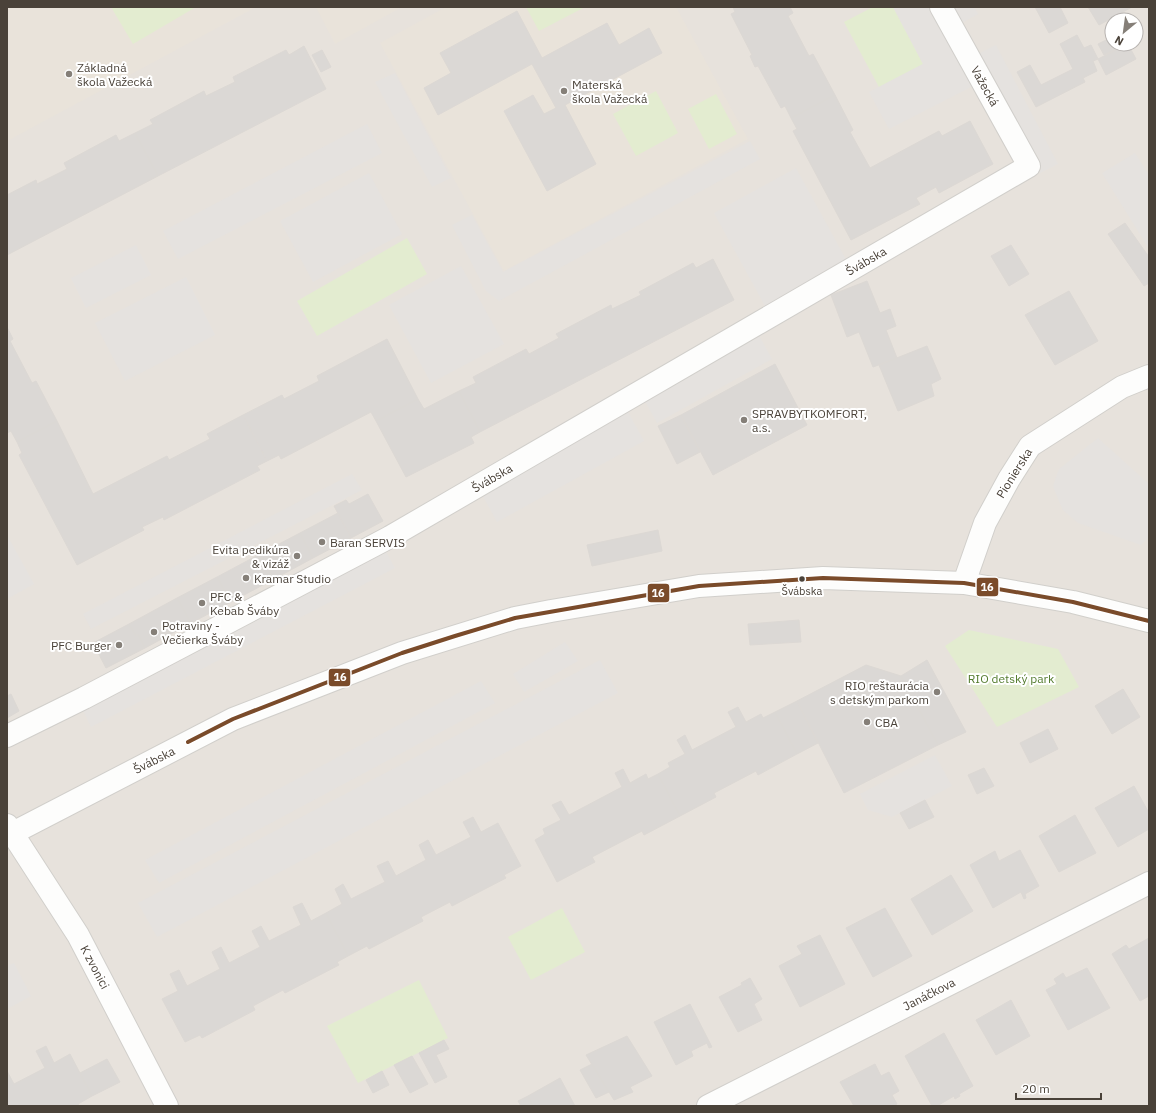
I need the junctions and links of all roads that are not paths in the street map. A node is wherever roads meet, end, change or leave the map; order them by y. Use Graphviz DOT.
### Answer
graph roads {
  1 [pos="941,7"];
  2 [pos="1029,166"];
  3 [pos="1149,376"];
  4 [pos="964,583"];
  5 [pos="1149,620"];
  6 [pos="7,736"];
  7 [pos="9,832"];
  8 [pos="1149,882"];
  9 [pos="167,1106"];
  10 [pos="708,1106"];
  1 -- 2 [label="street, Važecká"];
  2 -- 6 [label="street, Švábska"];
  3 -- 4 [label="street, Pionierska"];
  4 -- 5 [label="street, Švábska"];
  4 -- 7 [label="street, Švábska"];
  7 -- 9 [label="street, K zvonici"];
  8 -- 10 [label="street, Janáčkova"];
}
